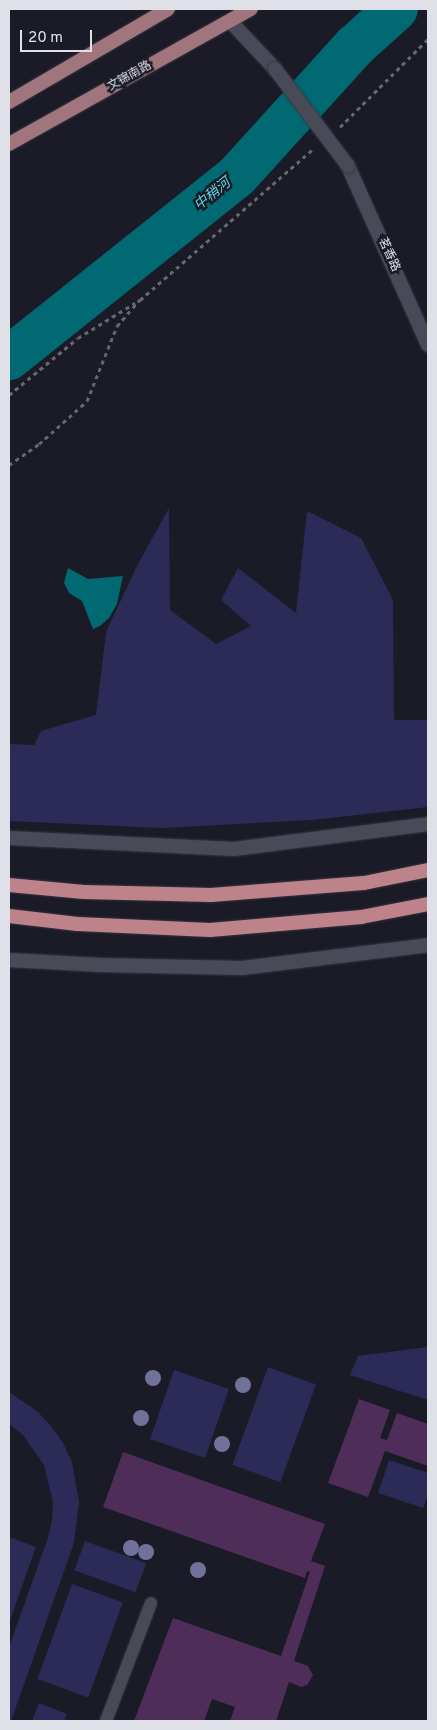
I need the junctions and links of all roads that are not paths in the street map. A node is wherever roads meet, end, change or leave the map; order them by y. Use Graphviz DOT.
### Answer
graph roads {
  1 [pos="168,9"];
  2 [pos="251,9"];
  3 [pos="230,21"];
  4 [pos="9,102"];
  5 [pos="9,144"];
  6 [pos="428,345"];
  7 [pos="428,824"];
  8 [pos="9,838"];
  9 [pos="428,870"];
  10 [pos="9,885"];
  11 [pos="428,904"];
  12 [pos="9,916"];
  13 [pos="428,945"];
  14 [pos="9,960"];
  15 [pos="151,1603"];
  16 [pos="106,1721"];
  1 -- 4 [label="main road"];
  2 -- 3 [label="main road, 文锦南路"];
  3 -- 5 [label="main road, 文锦南路"];
  3 -- 6 [label="street, 茗香路, bridge"];
  7 -- 8 [label="street"];
  9 -- 10 [label="highway"];
  11 -- 12 [label="highway"];
  13 -- 14 [label="street"];
  15 -- 16 [label="lane"];
}
